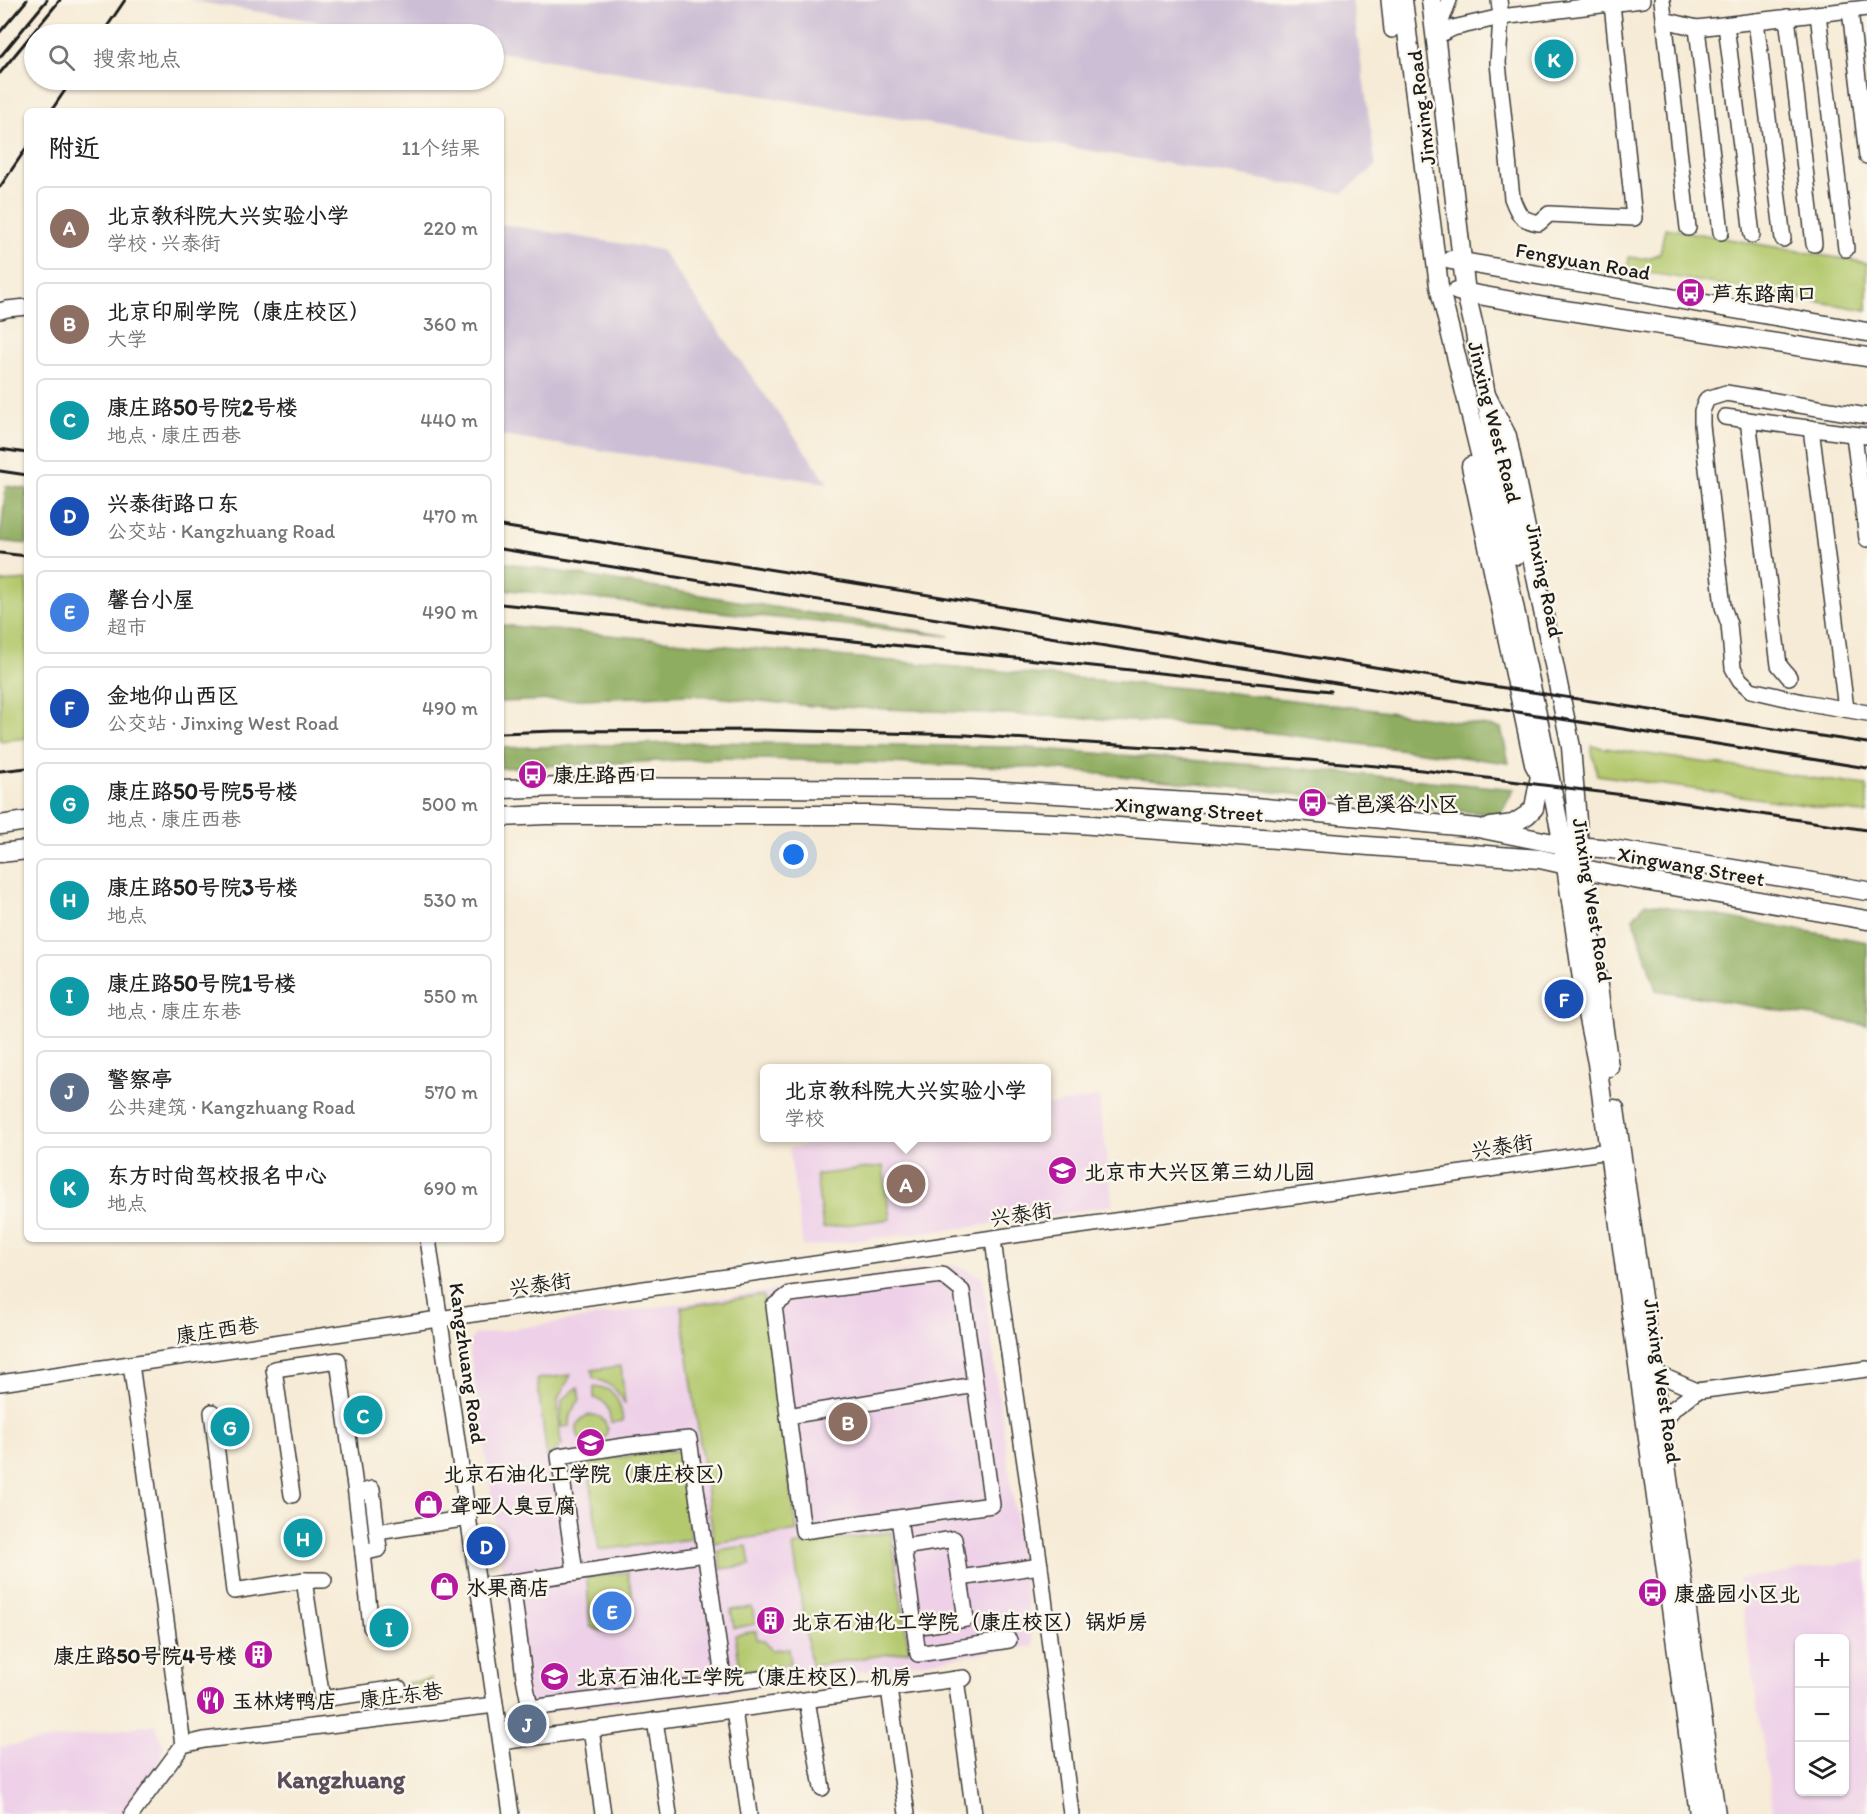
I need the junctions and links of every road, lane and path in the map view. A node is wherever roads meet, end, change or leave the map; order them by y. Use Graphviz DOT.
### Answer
graph roads {
  1 [pos="1389,0"];
  2 [pos="1403,0"];
  3 [pos="1431,0"];
  4 [pos="1449,0"];
  5 [pos="1499,0"];
  6 [pos="1642,0"];
  7 [pos="1662,0"];
  8 [pos="1612,4"];
  9 [pos="1867,8"];
  10 [pos="1850,10"];
  11 [pos="1818,14"];
  12 [pos="1501,17"];
  13 [pos="1787,17"];
  14 [pos="1664,20"];
  15 [pos="1756,21"];
  16 [pos="1726,25"];
  17 [pos="1697,28"];
  18 [pos="1392,30"];
  19 [pos="1435,37"];
  20 [pos="1867,156"];
  21 [pos="1688,228"];
  22 [pos="1721,232"];
  23 [pos="1752,235"];
  24 [pos="1783,239"];
  25 [pos="1814,243"];
  26 [pos="1846,249"];
  27 [pos="1434,256"];
  28 [pos="1462,262"];
  29 [pos="1551,278"];
  30 [pos="1439,286"];
  31 [pos="1466,293"];
  32 [pos="1537,305"];
  33 [pos="24,307"];
  34 [pos="0,311"];
  35 [pos="1867,332"];
  36 [pos="1867,357"];
  37 [pos="1458,366"];
  38 [pos="1867,416"];
  39 [pos="1725,417"];
  40 [pos="1748,420"];
  41 [pos="1811,428"];
  42 [pos="1860,435"];
  43 [pos="1867,539"];
  44 [pos="1789,677"];
  45 [pos="1846,709"];
  46 [pos="1867,713"];
  47 [pos="1542,733"];
  48 [pos="1540,775"];
  49 [pos="504,789"];
  50 [pos="1554,800"];
  51 [pos="504,817"];
  52 [pos="24,821"];
  53 [pos="0,825"];
  54 [pos="1478,828"];
  55 [pos="1571,845"];
  56 [pos="24,850"];
  57 [pos="0,853"];
  58 [pos="1574,866"];
  59 [pos="1867,891"];
  60 [pos="1867,920"];
  61 [pos="1608,1150"];
  62 [pos="993,1239"];
  63 [pos="428,1242"];
  64 [pos="440,1319"];
  65 [pos="1651,1362"];
  66 [pos="131,1364"];
  67 [pos="1867,1369"];
  68 [pos="0,1383"];
  69 [pos="975,1385"];
  70 [pos="1698,1391"];
  71 [pos="212,1412"];
  72 [pos="788,1416"];
  73 [pos="1662,1434"];
  74 [pos="356,1494"];
  75 [pos="291,1495"];
  76 [pos="469,1518"];
  77 [pos="899,1518"];
  78 [pos="377,1532"];
  79 [pos="903,1547"];
  80 [pos="363,1553"];
  81 [pos="705,1554"];
  82 [pos="1040,1566"];
  83 [pos="575,1573"];
  84 [pos="960,1578"];
  85 [pos="304,1580"];
  86 [pos="324,1580"];
  87 [pos="512,1582"];
  88 [pos="479,1587"];
  89 [pos="371,1627"];
  90 [pos="914,1627"];
  91 [pos="1009,1641"];
  92 [pos="775,1677"];
  93 [pos="724,1684"];
  94 [pos="399,1688"];
  95 [pos="888,1689"];
  96 [pos="807,1700"];
  97 [pos="495,1704"];
  98 [pos="734,1710"];
  99 [pos="656,1720"];
  100 [pos="591,1729"];
  101 [pos="501,1742"];
  102 [pos="183,1744"];
  103 [pos="822,1788"];
  104 [pos="132,1814"];
  105 [pos="511,1814"];
  106 [pos="603,1814"];
  107 [pos="669,1814"];
  108 [pos="749,1814"];
  109 [pos="907,1814"];
  110 [pos="974,1814"];
  111 [pos="1071,1814"];
  112 [pos="1699,1814"];
  113 [pos="1716,1814"];
  1 -- 18 [label="street"];
  2 -- 27 [label="main road, Jinxing West Road"];
  3 -- 19 [label="main road, Jinxing Road"];
  4 -- 19 [label="street"];
  5 -- 12 [label="street"];
  6 -- 8 [label="street"];
  7 -- 14 [label="street"];
  8 -- 12 [label="street"];
  8 -- 12 [label="street"];
  9 -- 10 [label="street"];
  10 -- 11 [label="street"];
  10 -- 20 [label="street"];
  11 -- 13 [label="street"];
  11 -- 26 [label="street"];
  12 -- 19 [label="street"];
  13 -- 15 [label="street"];
  13 -- 25 [label="street"];
  14 -- 17 [label="street"];
  14 -- 21 [label="street"];
  15 -- 16 [label="street"];
  15 -- 24 [label="street"];
  16 -- 17 [label="street"];
  16 -- 23 [label="street"];
  17 -- 22 [label="street"];
  19 -- 28 [label="main road, Jinxing Road"];
  27 -- 28 [label="main road, Fengyuan Road"];
  27 -- 30 [label="main road, Jinxing West Road"];
  28 -- 29 [label="main road, Fengyuan Road"];
  28 -- 31 [label="main road, Jinxing Road"];
  29 -- 32 [label="main road"];
  29 -- 35 [label="main road, Fengyuan Road"];
  30 -- 31 [label="main road"];
  30 -- 37 [label="main road, Jinxing West Road"];
  31 -- 32 [label="main road"];
  31 -- 55 [label="main road, Jinxing Road"];
  32 -- 36 [label="main road"];
  33 -- 34 [label="street"];
  37 -- 47 [label="main road, Jinxing West Road"];
  37 -- 48 [label="main road"];
  38 -- 45 [label="street"];
  39 -- 40 [label="street"];
  40 -- 41 [label="street"];
  40 -- 44 [label="street"];
  41 -- 42 [label="street"];
  41 -- 45 [label="street"];
  42 -- 43 [label="street"];
  45 -- 46 [label="street"];
  47 -- 48 [label="main road"];
  47 -- 50 [label="main road, Jinxing West Road"];
  48 -- 50 [label="main road"];
  48 -- 54 [label="main road"];
  49 -- 54 [label="main road, Xingwang Street"];
  50 -- 55 [label="main road, Jinxing West Road"];
  51 -- 58 [label="main road, Xingwang Street"];
  52 -- 53 [label="main road"];
  54 -- 55 [label="main road, Xingwang Street"];
  55 -- 58 [label="main road, Jinxing West Road"];
  55 -- 59 [label="main road, Xingwang Street"];
  56 -- 57 [label="main road"];
  58 -- 60 [label="main road, Xingwang Street"];
  58 -- 61 [label="main road, Jinxing West Road"];
  58 -- 65 [label="main road, Jinxing West Road"];
  61 -- 62 [label="street, 兴泰街"];
  61 -- 112 [label="main road, Jinxing West Road"];
  62 -- 64 [label="street, 兴泰街"];
  62 -- 82 [label="street"];
  63 -- 64 [label="street, Kangzhuang Road"];
  64 -- 66 [label="street, 康庄西巷"];
  64 -- 76 [label="street, Kangzhuang Road"];
  65 -- 70 [label="street"];
  65 -- 73 [label="main road, Jinxing West Road"];
  66 -- 68 [label="street, 康庄西巷"];
  66 -- 102 [label="street"];
  67 -- 70 [label="street"];
  69 -- 72 [label="street"];
  69 -- 72 [label="street"];
  69 -- 77 [label="street"];
  70 -- 73 [label="street"];
  71 -- 85 [label="street"];
  72 -- 77 [label="street"];
  73 -- 113 [label="main road, Jinxing West Road"];
  74 -- 75 [label="street"];
  74 -- 78 [label="street"];
  74 -- 80 [label="street"];
  76 -- 78 [label="street"];
  76 -- 88 [label="street, Kangzhuang Road"];
  77 -- 79 [label="street"];
  78 -- 80 [label="street"];
  79 -- 84 [label="street"];
  79 -- 90 [label="street"];
  80 -- 89 [label="street"];
  81 -- 83 [label="street"];
  81 -- 83 [label="street"];
  81 -- 93 [label="street"];
  82 -- 84 [label="street"];
  82 -- 111 [label="street"];
  83 -- 87 [label="street"];
  84 -- 90 [label="street"];
  85 -- 86 [label="street"];
  85 -- 94 [label="street"];
  87 -- 88 [label="street"];
  87 -- 93 [label="street"];
  88 -- 97 [label="street, Kangzhuang Road"];
  90 -- 91 [label="street"];
  92 -- 93 [label="street"];
  95 -- 96 [label="street"];
  95 -- 109 [label="street"];
  95 -- 110 [label="street"];
  96 -- 98 [label="street"];
  96 -- 103 [label="street"];
  97 -- 101 [label="street, Kangzhuang Road"];
  97 -- 102 [label="street, 康庄东巷"];
  98 -- 99 [label="street"];
  98 -- 108 [label="street"];
  99 -- 100 [label="street"];
  99 -- 107 [label="street"];
  100 -- 101 [label="street"];
  100 -- 106 [label="street"];
  101 -- 105 [label="street, Kangzhuang Road"];
  102 -- 104 [label="street"];
}
